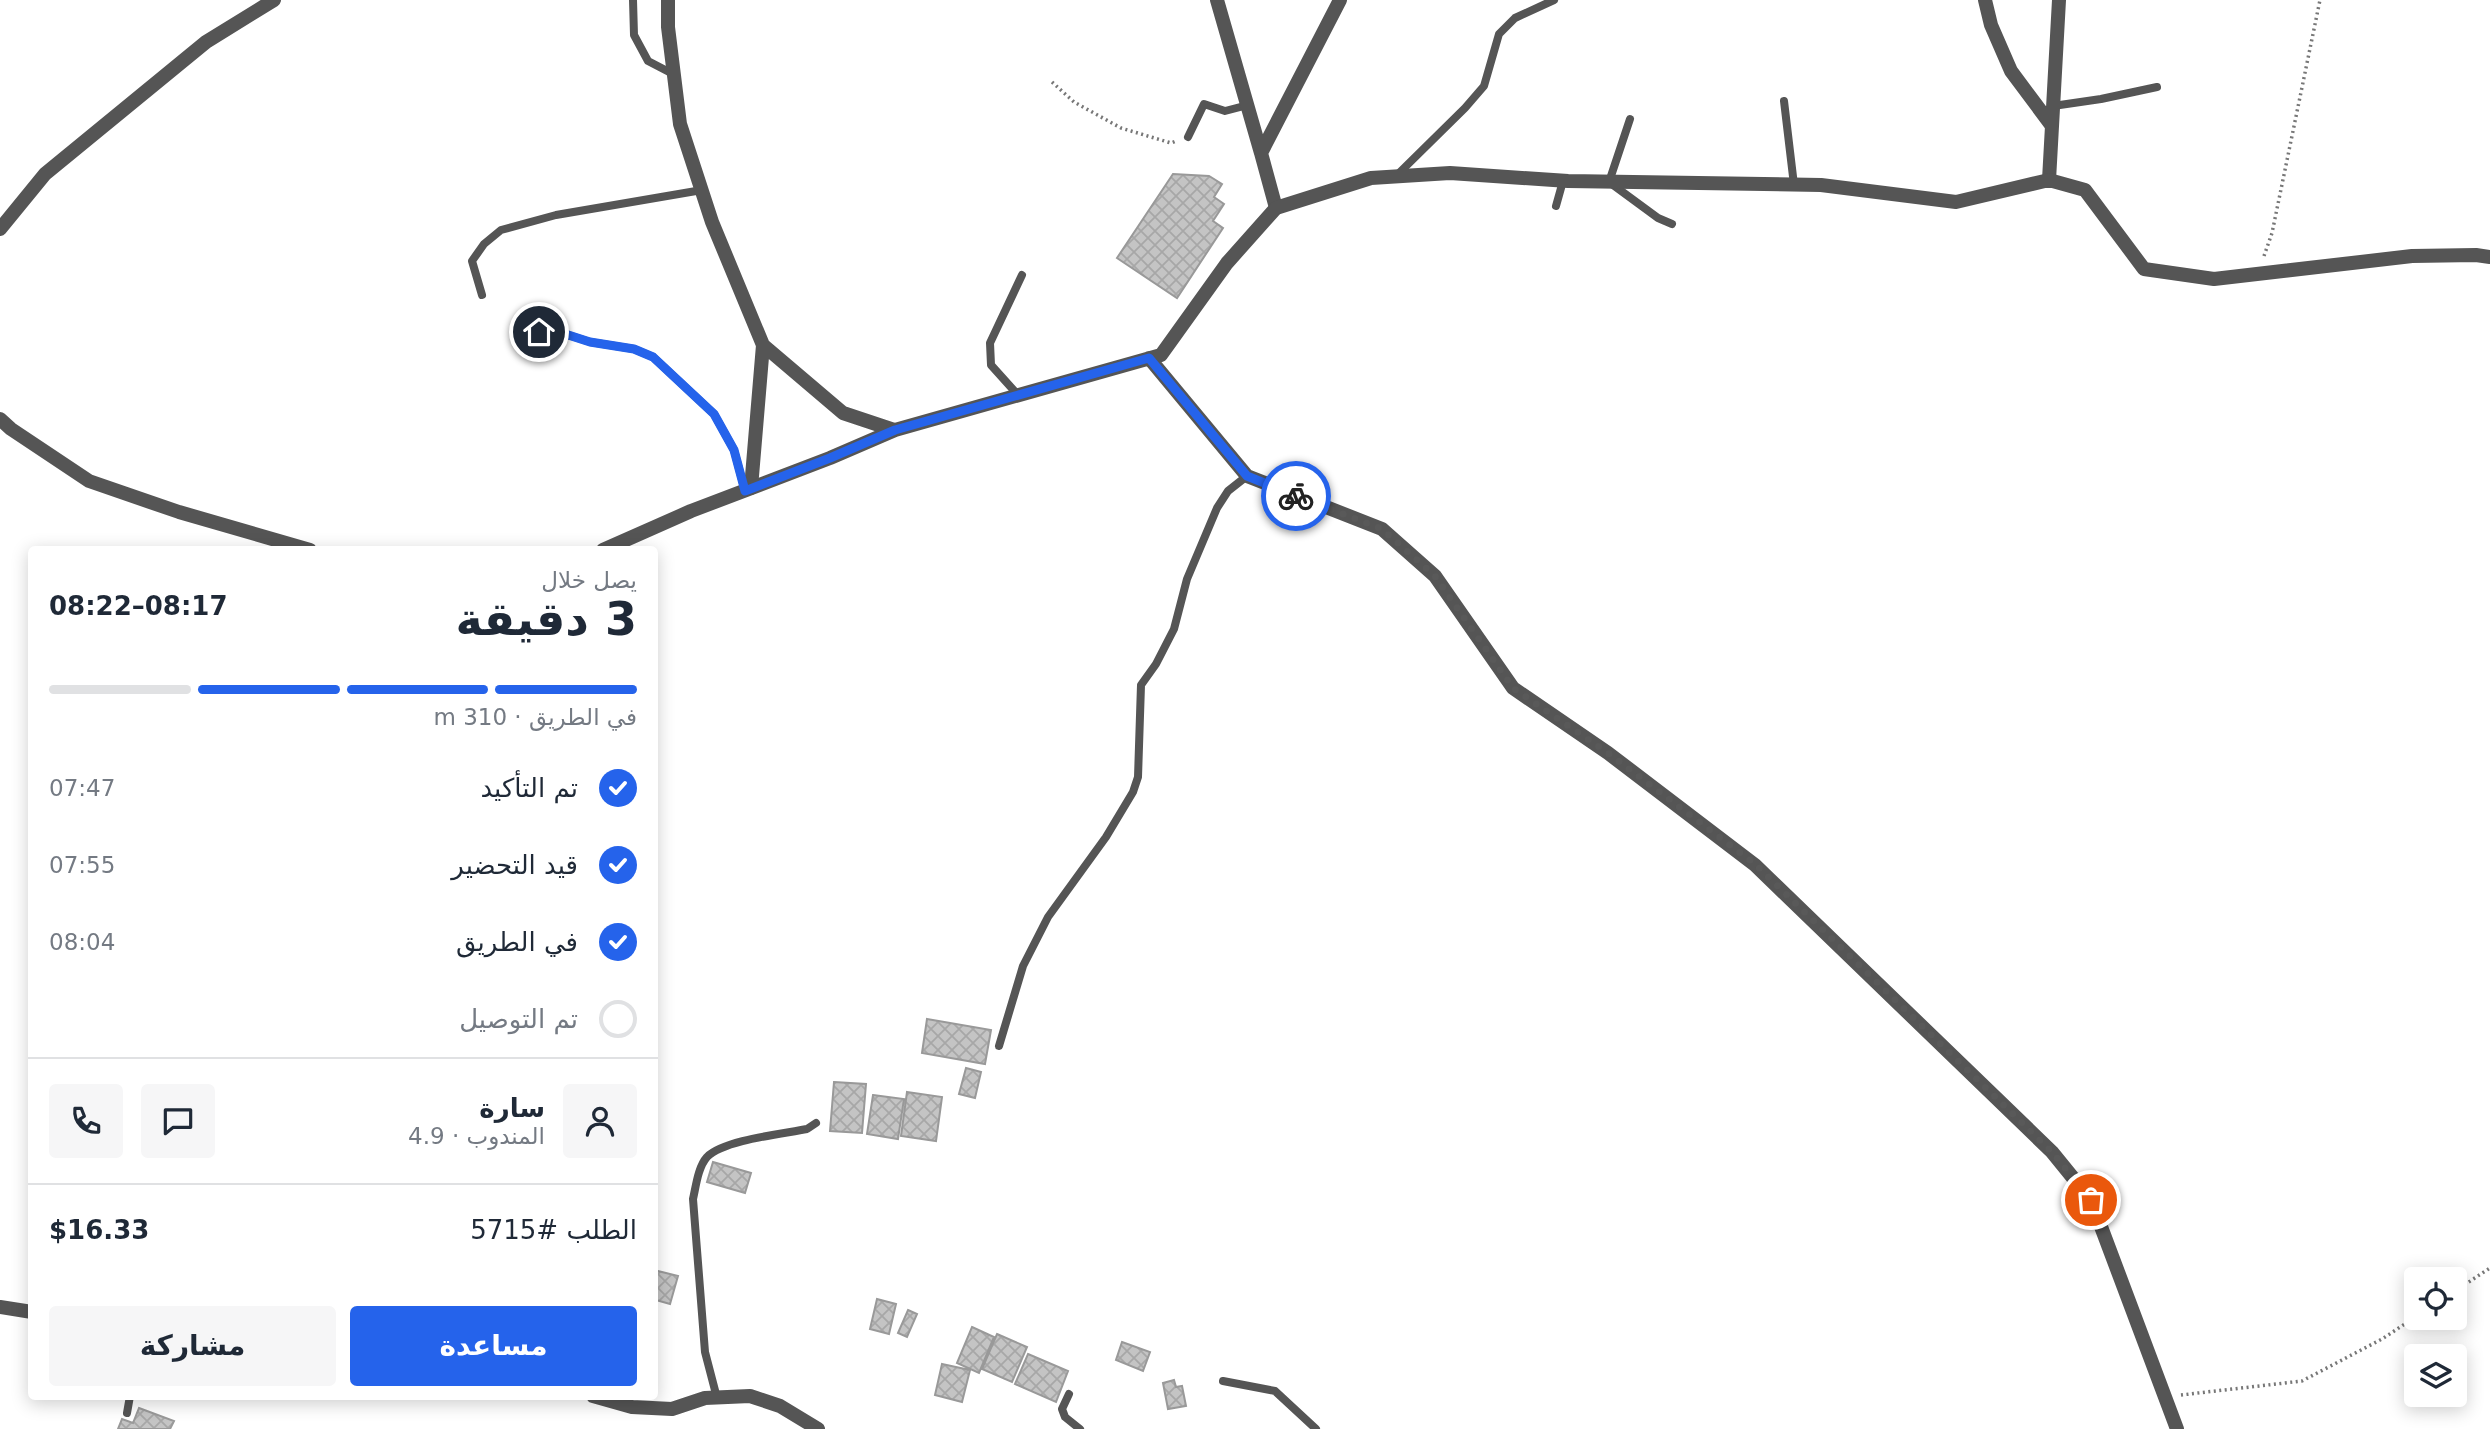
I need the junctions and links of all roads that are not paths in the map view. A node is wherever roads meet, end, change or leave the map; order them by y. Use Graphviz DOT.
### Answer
graph roads {
  1 [pos="274,0"];
  2 [pos="633,0"];
  3 [pos="668,0"];
  4 [pos="1217,0"];
  5 [pos="1340,0"];
  6 [pos="1554,0"];
  7 [pos="1984,0"];
  8 [pos="2059,0"];
  9 [pos="673,74"];
  10 [pos="2157,87"];
  11 [pos="1784,101"];
  12 [pos="1248,105"];
  13 [pos="2053,106"];
  14 [pos="1630,120"];
  15 [pos="2052,127"];
  16 [pos="1188,137"];
  17 [pos="1261,153"];
  18 [pos="1396,176"];
  19 [pos="2049,180"];
  20 [pos="1563,181"];
  21 [pos="1609,182"];
  22 [pos="1794,184"];
  23 [pos="702,190"];
  24 [pos="1556,206"];
  25 [pos="1276,208"];
  26 [pos="1671,224"];
  27 [pos="0,229"];
  28 [pos="2490,257"];
  29 [pos="1022,275"];
  30 [pos="482,295"];
  31 [pos="539,332"];
  32 [pos="763,345"];
  33 [pos="1149,358"];
  34 [pos="1018,395"];
  35 [pos="0,419"];
  36 [pos="894,430"];
  37 [pos="1247,476"];
  38 [pos="748,490"];
  39 [pos="296,546"];
  40 [pos="613,546"];
  41 [pos="999,1046"];
  42 [pos="816,1123"];
  43 [pos="0,1307"];
  44 [pos="28,1311"];
  45 [pos="1223,1381"];
  46 [pos="1069,1394"];
  47 [pos="717,1398"];
  48 [pos="129,1400"];
  49 [pos="607,1400"];
  50 [pos="127,1413"];
  51 [pos="818,1429"];
  52 [pos="1080,1429"];
  53 [pos="1316,1429"];
  54 [pos="2177,1429"];
  1 -- 27 [label="street"];
  2 -- 9 [label="lane"];
  3 -- 9 [label="street"];
  4 -- 12 [label="street"];
  5 -- 17 [label="street"];
  6 -- 18 [label="lane"];
  7 -- 15 [label="street"];
  8 -- 13 [label="street"];
  9 -- 23 [label="street"];
  10 -- 13 [label="lane"];
  11 -- 22 [label="lane"];
  12 -- 16 [label="lane"];
  12 -- 17 [label="street"];
  13 -- 15 [label="street"];
  14 -- 21 [label="lane"];
  15 -- 19 [label="street"];
  17 -- 25 [label="street"];
  18 -- 20 [label="street"];
  18 -- 25 [label="street"];
  19 -- 22 [label="street"];
  19 -- 28 [label="street"];
  20 -- 21 [label="street"];
  20 -- 24 [label="lane"];
  21 -- 22 [label="street"];
  21 -- 26 [label="lane"];
  23 -- 30 [label="lane"];
  23 -- 32 [label="street"];
  25 -- 33 [label="street"];
  29 -- 34 [label="lane"];
  31 -- 38 [label="lane"];
  32 -- 36 [label="street"];
  32 -- 38 [label="street"];
  33 -- 34 [label="street"];
  33 -- 37 [label="street"];
  34 -- 36 [label="street"];
  35 -- 39 [label="street"];
  36 -- 38 [label="street"];
  37 -- 41 [label="lane"];
  37 -- 54 [label="street"];
  38 -- 40 [label="street"];
  42 -- 47 [label="lane"];
  43 -- 44 [label="street"];
  45 -- 53 [label="lane"];
  46 -- 52 [label="lane"];
  47 -- 49 [label="street"];
  47 -- 51 [label="street"];
  48 -- 50 [label="lane"];
}
